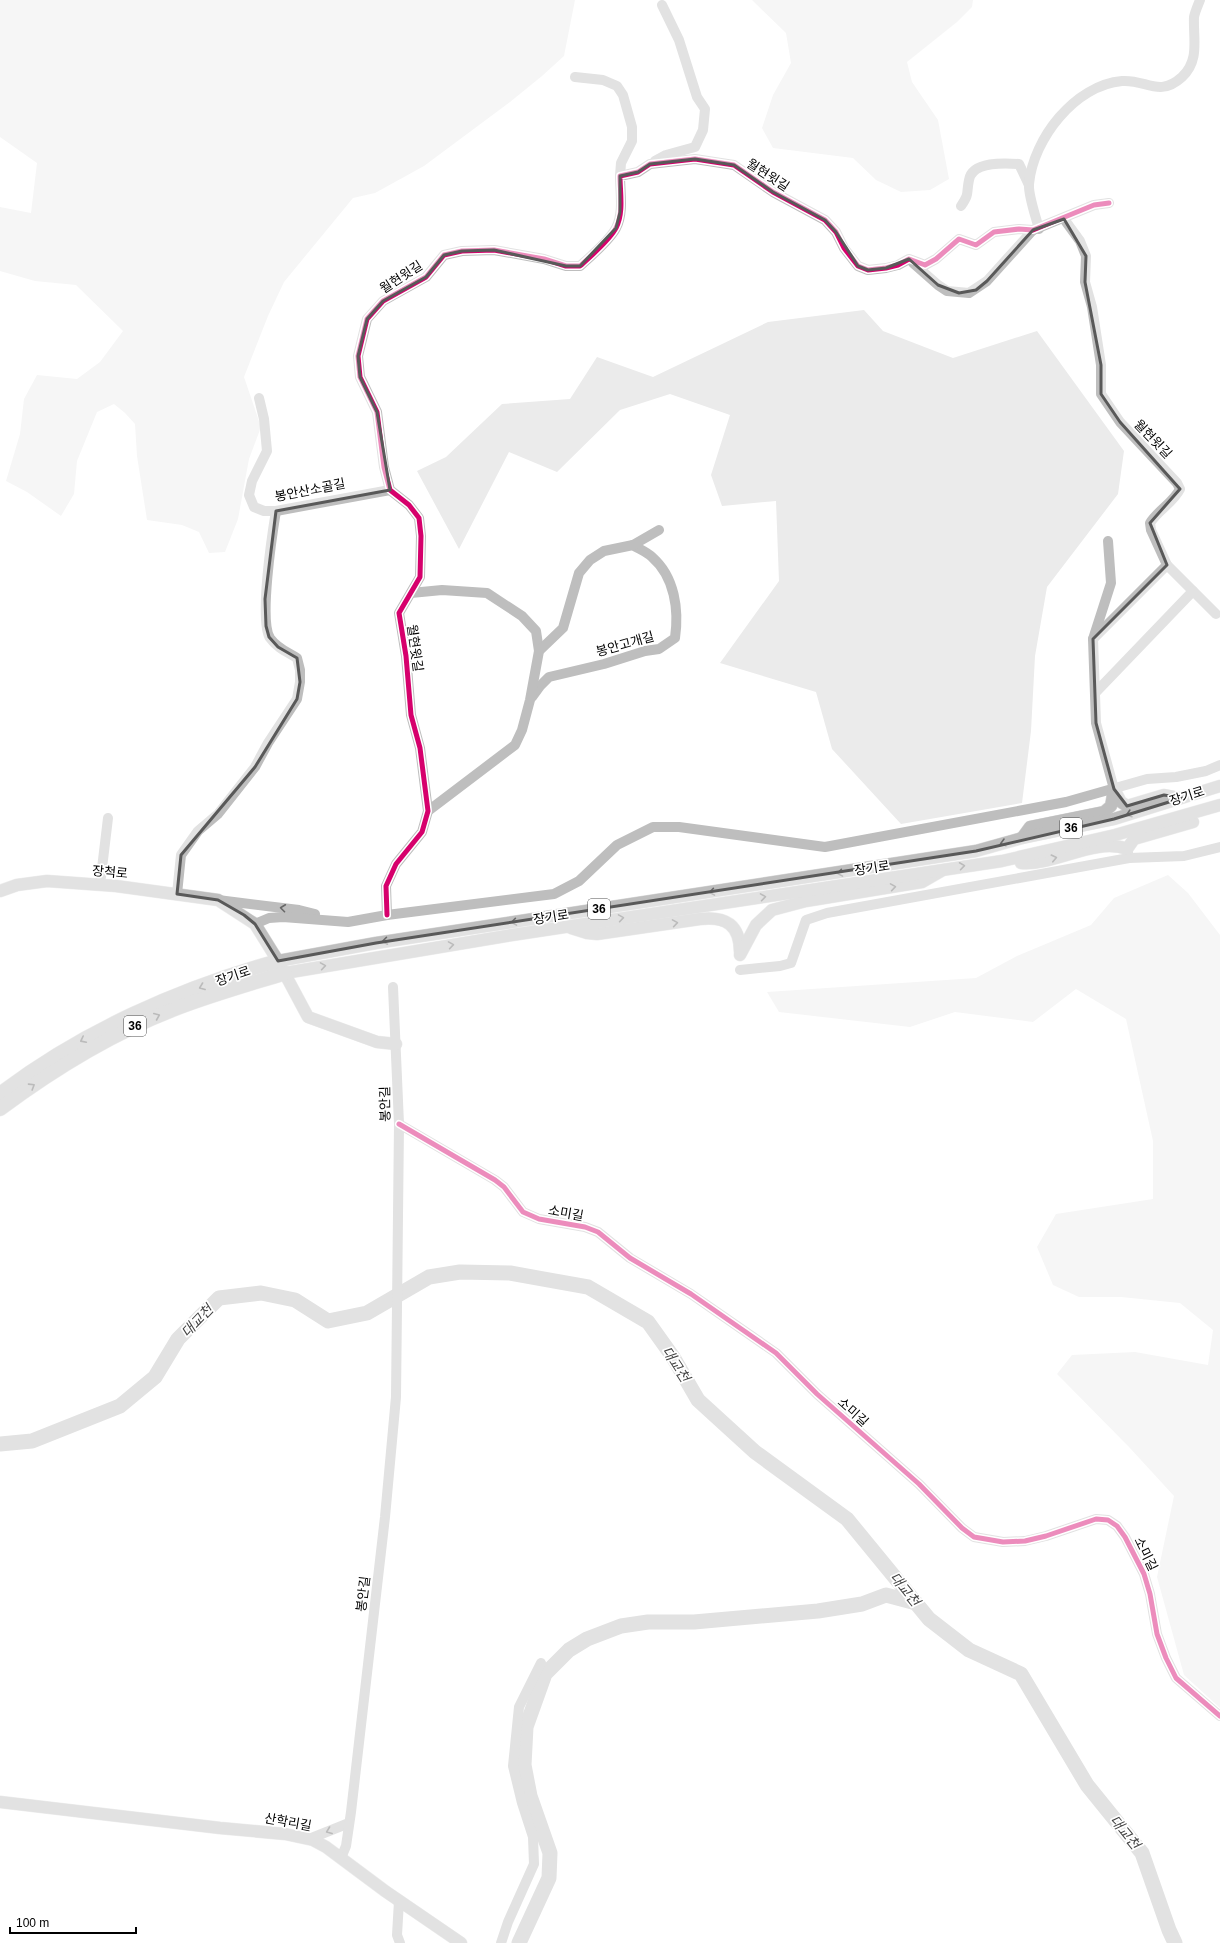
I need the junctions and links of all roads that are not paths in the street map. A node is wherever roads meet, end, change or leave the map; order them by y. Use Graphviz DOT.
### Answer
graph roads {
  1 [pos="1200,0"];
  2 [pos="662,5"];
  3 [pos="575,77"];
  4 [pos="650,164"];
  5 [pos="620,176"];
  6 [pos="1029,185"];
  7 [pos="1109,203"];
  8 [pos="961,206"];
  9 [pos="1064,219"];
  10 [pos="1036,229"];
  11 [pos="908,259"];
  12 [pos="259,398"];
  13 [pos="390,490"];
  14 [pos="276,511"];
  15 [pos="658,530"];
  16 [pos="1108,541"];
  17 [pos="634,545"];
  18 [pos="1167,565"];
  19 [pos="1193,591"];
  20 [pos="411,593"];
  21 [pos="1216,614"];
  22 [pos="1093,639"];
  23 [pos="539,651"];
  24 [pos="1096,692"];
  25 [pos="530,700"];
  26 [pos="1220,765"];
  27 [pos="1220,786"];
  28 [pos="1114,789"];
  29 [pos="1182,798"];
  30 [pos="1220,805"];
  31 [pos="428,811"];
  32 [pos="1220,814"];
  33 [pos="108,818"];
  34 [pos="1022,838"];
  35 [pos="1220,847"];
  36 [pos="1128,854"];
  37 [pos="1002,861"];
  38 [pos="946,868"];
  39 [pos="100,885"];
  40 [pos="0,891"];
  41 [pos="177,894"];
  42 [pos="218,900"];
  43 [pos="387,915"];
  44 [pos="348,922"];
  45 [pos="255,924"];
  46 [pos="568,927"];
  47 [pos="282,967"];
  48 [pos="740,970"];
  49 [pos="393,987"];
  50 [pos="396,1044"];
  51 [pos="0,1094"];
  52 [pos="0,1109"];
  53 [pos="399,1124"];
  54 [pos="541,1663"];
  55 [pos="1220,1716"];
  56 [pos="0,1802"];
  57 [pos="349,1823"];
  58 [pos="309,1839"];
  59 [pos="341,1858"];
  60 [pos="399,1901"];
  61 [pos="400,1943"];
  62 [pos="461,1943"];
  63 [pos="501,1943"];
  1 -- 6 [label="street"];
  2 -- 4 [label="street, 월현윗길"];
  3 -- 5 [label="street, 월현윗길"];
  4 -- 5 [label="street, 월현윗길"];
  4 -- 11 [label="street, 월현윗길"];
  5 -- 13 [label="street, 월현윗길"];
  6 -- 8 [label="street"];
  6 -- 10 [label="street"];
  7 -- 9 [label="street"];
  9 -- 10 [label="street"];
  9 -- 18 [label="street, 월현윗길"];
  10 -- 11 [label="street"];
  10 -- 11 [label="street"];
  12 -- 14 [label="street, 봉안산소골길"];
  13 -- 14 [label="street, 봉안산소골길"];
  13 -- 20 [label="street, 월현윗길"];
  14 -- 41 [label="street"];
  15 -- 17 [label="street"];
  16 -- 22 [label="street"];
  17 -- 23 [label="street"];
  17 -- 25 [label="street, 봉안고개길"];
  18 -- 19 [label="street"];
  18 -- 22 [label="street"];
  19 -- 21 [label="street"];
  19 -- 24 [label="street"];
  20 -- 23 [label="street, 봉안고개길"];
  20 -- 31 [label="street, 월현윗길"];
  22 -- 24 [label="street"];
  23 -- 25 [label="street, 봉안고개길"];
  24 -- 28 [label="street"];
  25 -- 31 [label="street, 봉안고개길"];
  26 -- 28 [label="street"];
  27 -- 29 [label="main road, 장기로 / 36"];
  28 -- 29 [label="main road"];
  28 -- 34 [label="main road"];
  28 -- 43 [label="street"];
  29 -- 34 [label="main road, 장기로 / 36, one-way"];
  30 -- 37 [label="main road, 장기로 / 36"];
  31 -- 43 [label="street, 월현윗길"];
  32 -- 36 [label="main road"];
  33 -- 39 [label="street"];
  34 -- 47 [label="main road, 장기로 / 36, one-way"];
  35 -- 36 [label="street"];
  37 -- 36 [label="main road, one-way"];
  36 -- 48 [label="street"];
  38 -- 37 [label="main road, 장기로 / 36, one-way"];
  46 -- 38 [label="main road, 장기로 / 36, one-way"];
  46 -- 38 [label="main road, one-way"];
  39 -- 40 [label="main road, 장척로"];
  39 -- 41 [label="main road, 장척로"];
  41 -- 42 [label="main road, 장척로"];
  44 -- 42 [label="street, one-way"];
  42 -- 45 [label="main road"];
  43 -- 44 [label="street"];
  44 -- 45 [label="street"];
  45 -- 47 [label="main road"];
  47 -- 46 [label="main road, 장기로 / 36, one-way"];
  47 -- 50 [label="main road"];
  47 -- 51 [label="highway, 장기로 / 36, one-way"];
  52 -- 47 [label="highway, 장기로 / 36, one-way"];
  49 -- 50 [label="street, 봉안길"];
  50 -- 53 [label="street, 봉안길"];
  53 -- 55 [label="street, 소미길"];
  53 -- 57 [label="street, 봉안길"];
  54 -- 63 [label="street"];
  56 -- 58 [label="main road, 산학리길"];
  57 -- 58 [label="street, one-way"];
  57 -- 59 [label="street, 봉안길"];
  58 -- 59 [label="main road, 산학리길"];
  59 -- 60 [label="main road, 산학리길"];
  60 -- 61 [label="street"];
  60 -- 62 [label="main road, 산학리길"];
}
